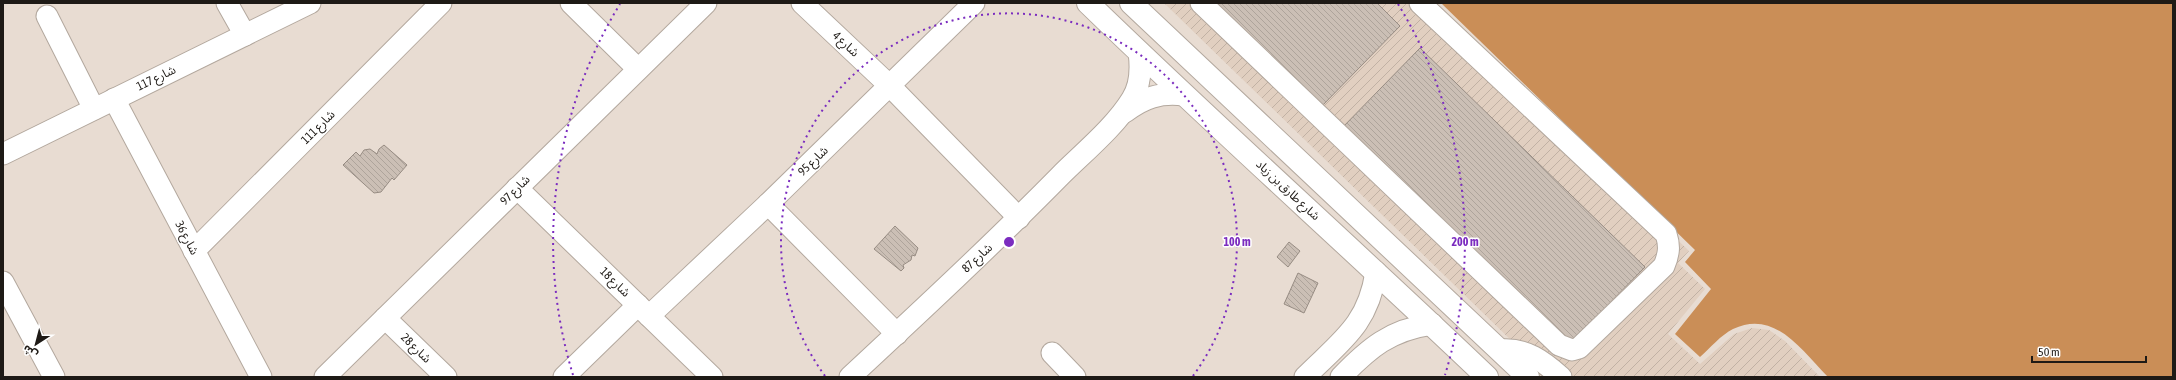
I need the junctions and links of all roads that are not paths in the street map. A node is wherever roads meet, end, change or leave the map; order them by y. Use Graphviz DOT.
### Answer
graph roads {
  1 [pos="227,3"];
  2 [pos="310,3"];
  3 [pos="441,3"];
  4 [pos="571,3"];
  5 [pos="706,3"];
  6 [pos="802,3"];
  7 [pos="974,3"];
  8 [pos="1088,3"];
  9 [pos="1131,3"];
  10 [pos="1201,3"];
  11 [pos="1420,3"];
  12 [pos="47,16"];
  13 [pos="245,35"];
  14 [pos="1139,52"];
  15 [pos="638,69"];
  16 [pos="890,86"];
  17 [pos="1184,95"];
  18 [pos="114,100"];
  19 [pos="94,109"];
  20 [pos="1118,118"];
  21 [pos="3,154"];
  22 [pos="517,188"];
  23 [pos="768,204"];
  24 [pos="1019,218"];
  25 [pos="194,251"];
  26 [pos="1376,272"];
  27 [pos="3,282"];
  28 [pos="643,310"];
  29 [pos="385,318"];
  30 [pos="1432,324"];
  31 [pos="897,334"];
  32 [pos="1501,350"];
  33 [pos="1052,352"];
  34 [pos="54,377"];
  35 [pos="261,377"];
  36 [pos="325,377"];
  37 [pos="446,377"];
  38 [pos="564,377"];
  39 [pos="712,377"];
  40 [pos="850,377"];
  41 [pos="1075,377"];
  42 [pos="1304,377"];
  43 [pos="1340,377"];
  44 [pos="1487,377"];
  45 [pos="1528,377"];
  46 [pos="1561,377"];
  1 -- 13 [label="street"];
  2 -- 13 [label="street, شارع 117"];
  3 -- 25 [label="street, شارع 111"];
  4 -- 15 [label="street"];
  5 -- 15 [label="street, شارع 97"];
  6 -- 16 [label="street, شارع 4"];
  7 -- 16 [label="street, شارع 95"];
  8 -- 14 [label="main road, شارع طارق بن زياد"];
  9 -- 32 [label="main road"];
  10 -- 11 [label="street"];
  12 -- 19 [label="street"];
  13 -- 18 [label="street, شارع 117"];
  14 -- 17 [label="main road, شارع طارق بن زياد"];
  14 -- 20 [label="street, شارع 87"];
  15 -- 22 [label="street, شارع 97"];
  16 -- 23 [label="street, شارع 95"];
  16 -- 24 [label="street, شارع 4"];
  17 -- 20 [label="street, شارع 87"];
  17 -- 26 [label="main road, شارع طارق بن زياد"];
  18 -- 19 [label="street, شارع 117"];
  18 -- 25 [label="street, شارع 36"];
  19 -- 21 [label="street, شارع 117"];
  20 -- 24 [label="street, شارع 87"];
  22 -- 28 [label="street, شارع 18"];
  22 -- 29 [label="street, شارع 97"];
  23 -- 28 [label="street, شارع 95"];
  23 -- 31 [label="street"];
  24 -- 31 [label="street, شارع 87"];
  25 -- 35 [label="street, شارع 36"];
  26 -- 30 [label="main road, شارع طارق بن زياد"];
  26 -- 42 [label="street"];
  27 -- 34 [label="street"];
  28 -- 38 [label="street, شارع 95"];
  28 -- 39 [label="street, شارع 18"];
  29 -- 36 [label="street, شارع 97"];
  29 -- 37 [label="street, شارع 28"];
  30 -- 43 [label="street"];
  30 -- 44 [label="main road, شارع طارق بن زياد"];
  31 -- 40 [label="street, شارع 87"];
  32 -- 45 [label="main road"];
  32 -- 46 [label="street"];
  33 -- 41 [label="street"];
}
